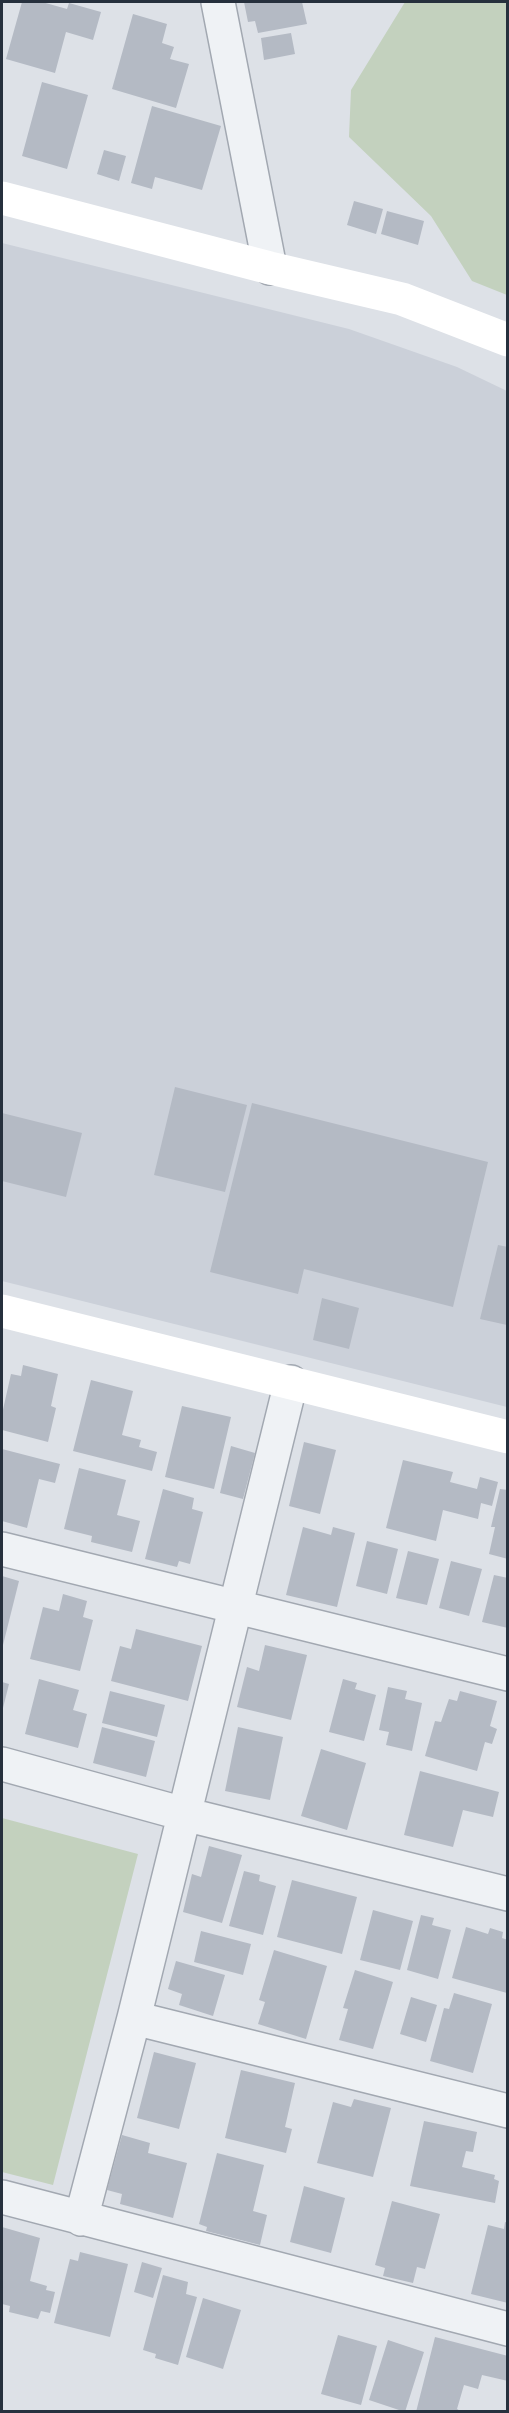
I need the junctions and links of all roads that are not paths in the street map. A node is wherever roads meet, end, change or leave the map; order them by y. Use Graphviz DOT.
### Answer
graph roads {
  1 [pos="214,3"];
  2 [pos="2,198"];
  3 [pos="270,268"];
  4 [pos="507,340"];
  5 [pos="2,1311"];
  6 [pos="291,1382"];
  7 [pos="507,1437"];
  8 [pos="2,1549"];
  9 [pos="235,1607"];
  10 [pos="507,1674"];
  11 [pos="2,1764"];
  12 [pos="184,1814"];
  13 [pos="507,1894"];
  14 [pos="135,2018"];
  15 [pos="507,2111"];
  16 [pos="2,2197"];
  17 [pos="81,2219"];
  18 [pos="507,2329"];
  1 -- 3 [label="street"];
  2 -- 3 [label="street"];
  3 -- 4 [label="street"];
  5 -- 6 [label="street"];
  6 -- 7 [label="street"];
  6 -- 9 [label="street"];
  8 -- 9 [label="street"];
  9 -- 10 [label="street"];
  9 -- 12 [label="street"];
  11 -- 12 [label="street"];
  12 -- 13 [label="street"];
  12 -- 14 [label="street"];
  14 -- 15 [label="street"];
  14 -- 17 [label="street"];
  16 -- 17 [label="street"];
  17 -- 18 [label="street"];
}
